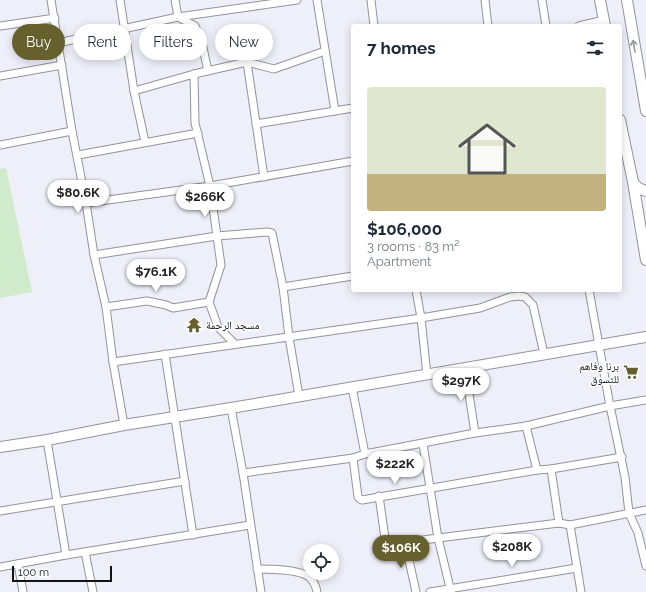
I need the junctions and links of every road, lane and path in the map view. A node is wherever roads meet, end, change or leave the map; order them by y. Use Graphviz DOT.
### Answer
graph roads {
  1 [pos="52,0"];
  2 [pos="120,0"];
  3 [pos="176,0"];
  4 [pos="234,0"];
  5 [pos="298,0"];
  6 [pos="317,0"];
  7 [pos="371,0"];
  8 [pos="484,0"];
  9 [pos="542,0"];
  10 [pos="600,0"];
  11 [pos="626,0"];
  12 [pos="283,1"];
  13 [pos="235,9"];
  14 [pos="55,18"];
  15 [pos="178,18"];
  16 [pos="605,23"];
  17 [pos="56,24"];
  18 [pos="124,24"];
  19 [pos="374,24"];
  20 [pos="488,24"];
  21 [pos="546,24"];
  22 [pos="0,26"];
  23 [pos="131,28"];
  24 [pos="325,51"];
  25 [pos="61,60"];
  26 [pos="130,60"];
  27 [pos="247,62"];
  28 [pos="62,65"];
  29 [pos="208,71"];
  30 [pos="642,71"];
  31 [pos="194,74"];
  32 [pos="0,75"];
  33 [pos="134,91"];
  34 [pos="351,108"];
  35 [pos="335,111"];
  36 [pos="646,112"];
  37 [pos="256,124"];
  38 [pos="72,131"];
  39 [pos="198,134"];
  40 [pos="622,141"];
  41 [pos="145,142"];
  42 [pos="0,145"];
  43 [pos="623,151"];
  44 [pos="78,155"];
  45 [pos="351,161"];
  46 [pos="264,177"];
  47 [pos="633,182"];
  48 [pos="210,186"];
  49 [pos="646,191"];
  50 [pos="86,202"];
  51 [pos="646,215"];
  52 [pos="641,230"];
  53 [pos="217,236"];
  54 [pos="94,255"];
  55 [pos="646,260"];
  56 [pos="351,276"];
  57 [pos="283,287"];
  58 [pos="416,292"];
  59 [pos="514,292"];
  60 [pos="589,292"];
  61 [pos="519,296"];
  62 [pos="209,302"];
  63 [pos="106,307"];
  64 [pos="421,318"];
  65 [pos="289,337"];
  66 [pos="646,337"];
  67 [pos="236,344"];
  68 [pos="600,344"];
  69 [pos="165,354"];
  70 [pos="544,354"];
  71 [pos="113,362"];
  72 [pos="465,368"];
  73 [pos="427,375"];
  74 [pos="352,387"];
  75 [pos="299,396"];
  76 [pos="646,400"];
  77 [pos="610,406"];
  78 [pos="231,408"];
  79 [pos="175,416"];
  80 [pos="124,425"];
  81 [pos="526,426"];
  82 [pos="475,433"];
  83 [pos="47,440"];
  84 [pos="423,444"];
  85 [pos="0,447"];
  86 [pos="365,454"];
  87 [pos="622,456"];
  88 [pos="353,458"];
  89 [pos="551,469"];
  90 [pos="537,470"];
  91 [pos="243,473"];
  92 [pos="185,481"];
  93 [pos="430,489"];
  94 [pos="379,496"];
  95 [pos="57,502"];
  96 [pos="646,510"];
  97 [pos="0,511"];
  98 [pos="630,513"];
  99 [pos="559,524"];
  100 [pos="250,525"];
  101 [pos="570,525"];
  102 [pos="193,535"];
  103 [pos="438,538"];
  104 [pos="405,542"];
  105 [pos="86,552"];
  106 [pos="66,555"];
  107 [pos="18,564"];
  108 [pos="646,566"];
  109 [pos="0,567"];
  110 [pos="577,568"];
  111 [pos="257,569"];
  112 [pos="451,590"];
  113 [pos="23,592"];
  114 [pos="93,592"];
  115 [pos="261,592"];
  116 [pos="317,592"];
  117 [pos="416,592"];
  118 [pos="430,592"];
  119 [pos="581,592"];
  1 -- 14 [label="street"];
  2 -- 18 [label="street"];
  3 -- 15 [label="street"];
  4 -- 13 [label="street"];
  5 -- 12 [label="street"];
  6 -- 24 [label="street"];
  7 -- 19 [label="street"];
  8 -- 20 [label="street"];
  9 -- 21 [label="street"];
  10 -- 16 [label="street"];
  30 -- 11 [label="street, one-way"];
  12 -- 13 [label="street"];
  13 -- 15 [label="street"];
  14 -- 17 [label="street"];
  14 -- 22 [label="street"];
  15 -- 23 [label="street"];
  15 -- 29 [label="street"];
  24 -- 27 [label="street"];
  24 -- 35 [label="street"];
  25 -- 28 [label="street"];
  26 -- 33 [label="street"];
  27 -- 29 [label="street"];
  27 -- 37 [label="street"];
  28 -- 32 [label="street"];
  28 -- 38 [label="street"];
  29 -- 31 [label="street"];
  30 -- 36 [label="street"];
  31 -- 33 [label="street"];
  31 -- 39 [label="street"];
  33 -- 41 [label="street"];
  34 -- 35 [label="street"];
  35 -- 37 [label="street"];
  37 -- 46 [label="street"];
  38 -- 42 [label="street"];
  38 -- 44 [label="street"];
  39 -- 41 [label="street"];
  39 -- 48 [label="street"];
  40 -- 43 [label="street"];
  41 -- 44 [label="street"];
  43 -- 47 [label="street"];
  44 -- 50 [label="street"];
  45 -- 46 [label="street"];
  46 -- 48 [label="street"];
  47 -- 49 [label="street"];
  47 -- 52 [label="street"];
  48 -- 50 [label="street"];
  48 -- 53 [label="street"];
  50 -- 54 [label="street"];
  51 -- 52 [label="street"];
  52 -- 55 [label="street"];
  53 -- 54 [label="street"];
  53 -- 57 [label="street"];
  53 -- 62 [label="street"];
  54 -- 63 [label="street"];
  56 -- 57 [label="street"];
  57 -- 65 [label="street"];
  58 -- 64 [label="street"];
  59 -- 61 [label="street"];
  60 -- 68 [label="street"];
  61 -- 64 [label="street"];
  61 -- 70 [label="street"];
  62 -- 63 [label="street"];
  62 -- 67 [label="street"];
  63 -- 71 [label="street"];
  64 -- 65 [label="street"];
  64 -- 73 [label="street"];
  65 -- 67 [label="street"];
  65 -- 75 [label="street"];
  66 -- 68 [label="street"];
  67 -- 69 [label="street"];
  68 -- 70 [label="street"];
  68 -- 77 [label="street"];
  69 -- 71 [label="street"];
  69 -- 79 [label="street"];
  70 -- 72 [label="street"];
  71 -- 80 [label="street"];
  72 -- 73 [label="street"];
  72 -- 82 [label="street"];
  73 -- 74 [label="street"];
  74 -- 75 [label="street"];
  74 -- 86 [label="street"];
  75 -- 78 [label="street"];
  76 -- 77 [label="street"];
  77 -- 81 [label="street"];
  77 -- 87 [label="street"];
  78 -- 79 [label="street"];
  78 -- 91 [label="street"];
  79 -- 80 [label="street"];
  79 -- 92 [label="street"];
  80 -- 83 [label="street"];
  81 -- 82 [label="street"];
  81 -- 90 [label="street"];
  82 -- 84 [label="street"];
  83 -- 85 [label="street"];
  83 -- 95 [label="street"];
  84 -- 86 [label="street"];
  84 -- 93 [label="street"];
  86 -- 88 [label="street"];
  87 -- 89 [label="street"];
  87 -- 98 [label="street"];
  88 -- 91 [label="street"];
  88 -- 94 [label="street"];
  89 -- 90 [label="street"];
  89 -- 99 [label="street"];
  90 -- 93 [label="street"];
  91 -- 100 [label="street"];
  92 -- 95 [label="street"];
  92 -- 102 [label="street"];
  93 -- 94 [label="street"];
  93 -- 103 [label="street"];
  94 -- 104 [label="street"];
  95 -- 97 [label="street"];
  95 -- 106 [label="street"];
  96 -- 98 [label="street"];
  98 -- 101 [label="street"];
  98 -- 108 [label="street"];
  99 -- 101 [label="street"];
  99 -- 103 [label="street"];
  100 -- 102 [label="street"];
  100 -- 111 [label="street"];
  101 -- 110 [label="street"];
  102 -- 105 [label="street"];
  103 -- 104 [label="street"];
  103 -- 112 [label="street"];
  104 -- 117 [label="street"];
  105 -- 106 [label="street"];
  105 -- 114 [label="street"];
  106 -- 107 [label="street"];
  107 -- 109 [label="street"];
  107 -- 113 [label="street"];
  110 -- 112 [label="street"];
  110 -- 119 [label="street"];
  111 -- 115 [label="street"];
  111 -- 116 [label="street"];
  112 -- 118 [label="street"];
}
